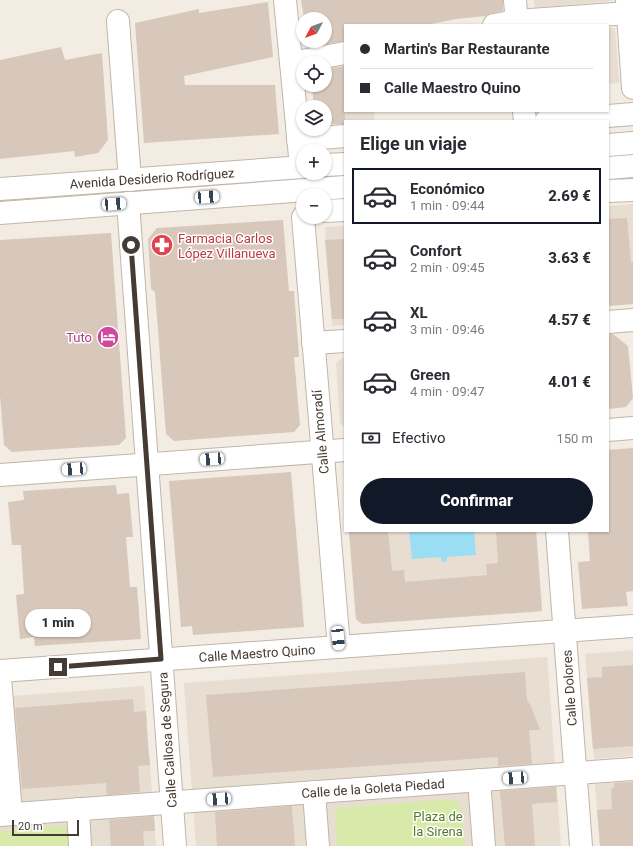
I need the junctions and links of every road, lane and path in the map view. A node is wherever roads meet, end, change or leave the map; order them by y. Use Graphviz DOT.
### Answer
graph roads {
  1 [pos="285,0"];
  2 [pos="628,6"];
  3 [pos="516,15"];
  4 [pos="118,21"];
  5 [pos="496,24"];
  6 [pos="344,53"];
  7 [pos="291,63"];
  8 [pos="633,88"];
  9 [pos="633,114"];
  10 [pos="558,120"];
  11 [pos="344,136"];
  12 [pos="298,140"];
  13 [pos="633,143"];
  14 [pos="299,144"];
  15 [pos="609,145"];
  16 [pos="344,164"];
  17 [pos="332,165"];
  18 [pos="633,166"];
  19 [pos="296,167"];
  20 [pos="609,168"];
  21 [pos="130,180"];
  22 [pos="344,187"];
  23 [pos="0,189"];
  24 [pos="633,190"];
  25 [pos="332,191"];
  26 [pos="609,191"];
  27 [pos="296,200"];
  28 [pos="128,203"];
  29 [pos="344,210"];
  30 [pos="332,211"];
  31 [pos="0,212"];
  32 [pos="304,224"];
  33 [pos="633,320"];
  34 [pos="609,322"];
  35 [pos="344,341"];
  36 [pos="313,343"];
  37 [pos="633,428"];
  38 [pos="609,430"];
  39 [pos="344,450"];
  40 [pos="322,451"];
  41 [pos="147,464"];
  42 [pos="0,475"];
  43 [pos="556,532"];
  44 [pos="633,626"];
  45 [pos="564,630"];
  46 [pos="339,647"];
  47 [pos="161,659"];
  48 [pos="0,669"];
  49 [pos="633,769"];
  50 [pos="575,773"];
  51 [pos="479,780"];
  52 [pos="314,792"];
  53 [pos="171,802"];
  54 [pos="78,809"];
  55 [pos="6,814"];
  56 [pos="80,846"];
  57 [pos="175,846"];
  58 [pos="318,846"];
  59 [pos="484,846"];
  60 [pos="581,846"];
  1 -- 7 [label="street"];
  2 -- 3 [label="street"];
  2 -- 8 [label="street"];
  3 -- 5 [label="street"];
  4 -- 21 [label="street"];
  6 -- 7 [label="street"];
  7 -- 12 [label="street"];
  9 -- 10 [label="street"];
  11 -- 12 [label="street"];
  12 -- 14 [label="street"];
  13 -- 15 [label="street"];
  16 -- 17 [label="street"];
  18 -- 20 [label="street"];
  19 -- 21 [label="street, Avenida Desiderio Rodríguez"];
  21 -- 23 [label="street, Avenida Desiderio Rodríguez"];
  22 -- 25 [label="street, Avenida Desiderio Rodríguez"];
  24 -- 26 [label="street"];
  27 -- 28 [label="street, Avenida Desiderio Rodríguez"];
  28 -- 31 [label="street, Avenida Desiderio Rodríguez"];
  28 -- 41 [label="street, Calle Callosa de Segura"];
  29 -- 30 [label="street"];
  32 -- 36 [label="street, Calle Almoradí"];
  33 -- 34 [label="street"];
  35 -- 36 [label="street"];
  36 -- 40 [label="street, Calle Almoradí"];
  37 -- 38 [label="street"];
  39 -- 40 [label="street"];
  40 -- 41 [label="street"];
  40 -- 46 [label="street, Calle Almoradí"];
  41 -- 42 [label="street"];
  41 -- 47 [label="street, Calle Callosa de Segura"];
  43 -- 45 [label="street, Calle Dolores"];
  44 -- 45 [label="street, Calle Maestro Quino"];
  45 -- 46 [label="street, Calle Maestro Quino"];
  45 -- 50 [label="street, Calle Dolores"];
  46 -- 47 [label="street, Calle Maestro Quino"];
  47 -- 48 [label="street, Calle Maestro Quino"];
  47 -- 53 [label="street, Calle Callosa de Segura"];
  48 -- 55 [label="street"];
  49 -- 50 [label="street, Calle de la Goleta Piedad"];
  50 -- 51 [label="street, Calle de la Goleta Piedad"];
  50 -- 60 [label="street, Calle Dolores"];
  51 -- 52 [label="street, Calle de la Goleta Piedad"];
  51 -- 59 [label="street"];
  52 -- 53 [label="street, Calle de la Goleta Piedad"];
  52 -- 58 [label="street"];
  53 -- 54 [label="street, Calle de la Goleta Piedad"];
  53 -- 57 [label="street, Calle Callosa de Segura"];
  54 -- 55 [label="street, Calle de la Goleta Piedad"];
  54 -- 56 [label="street"];
}
